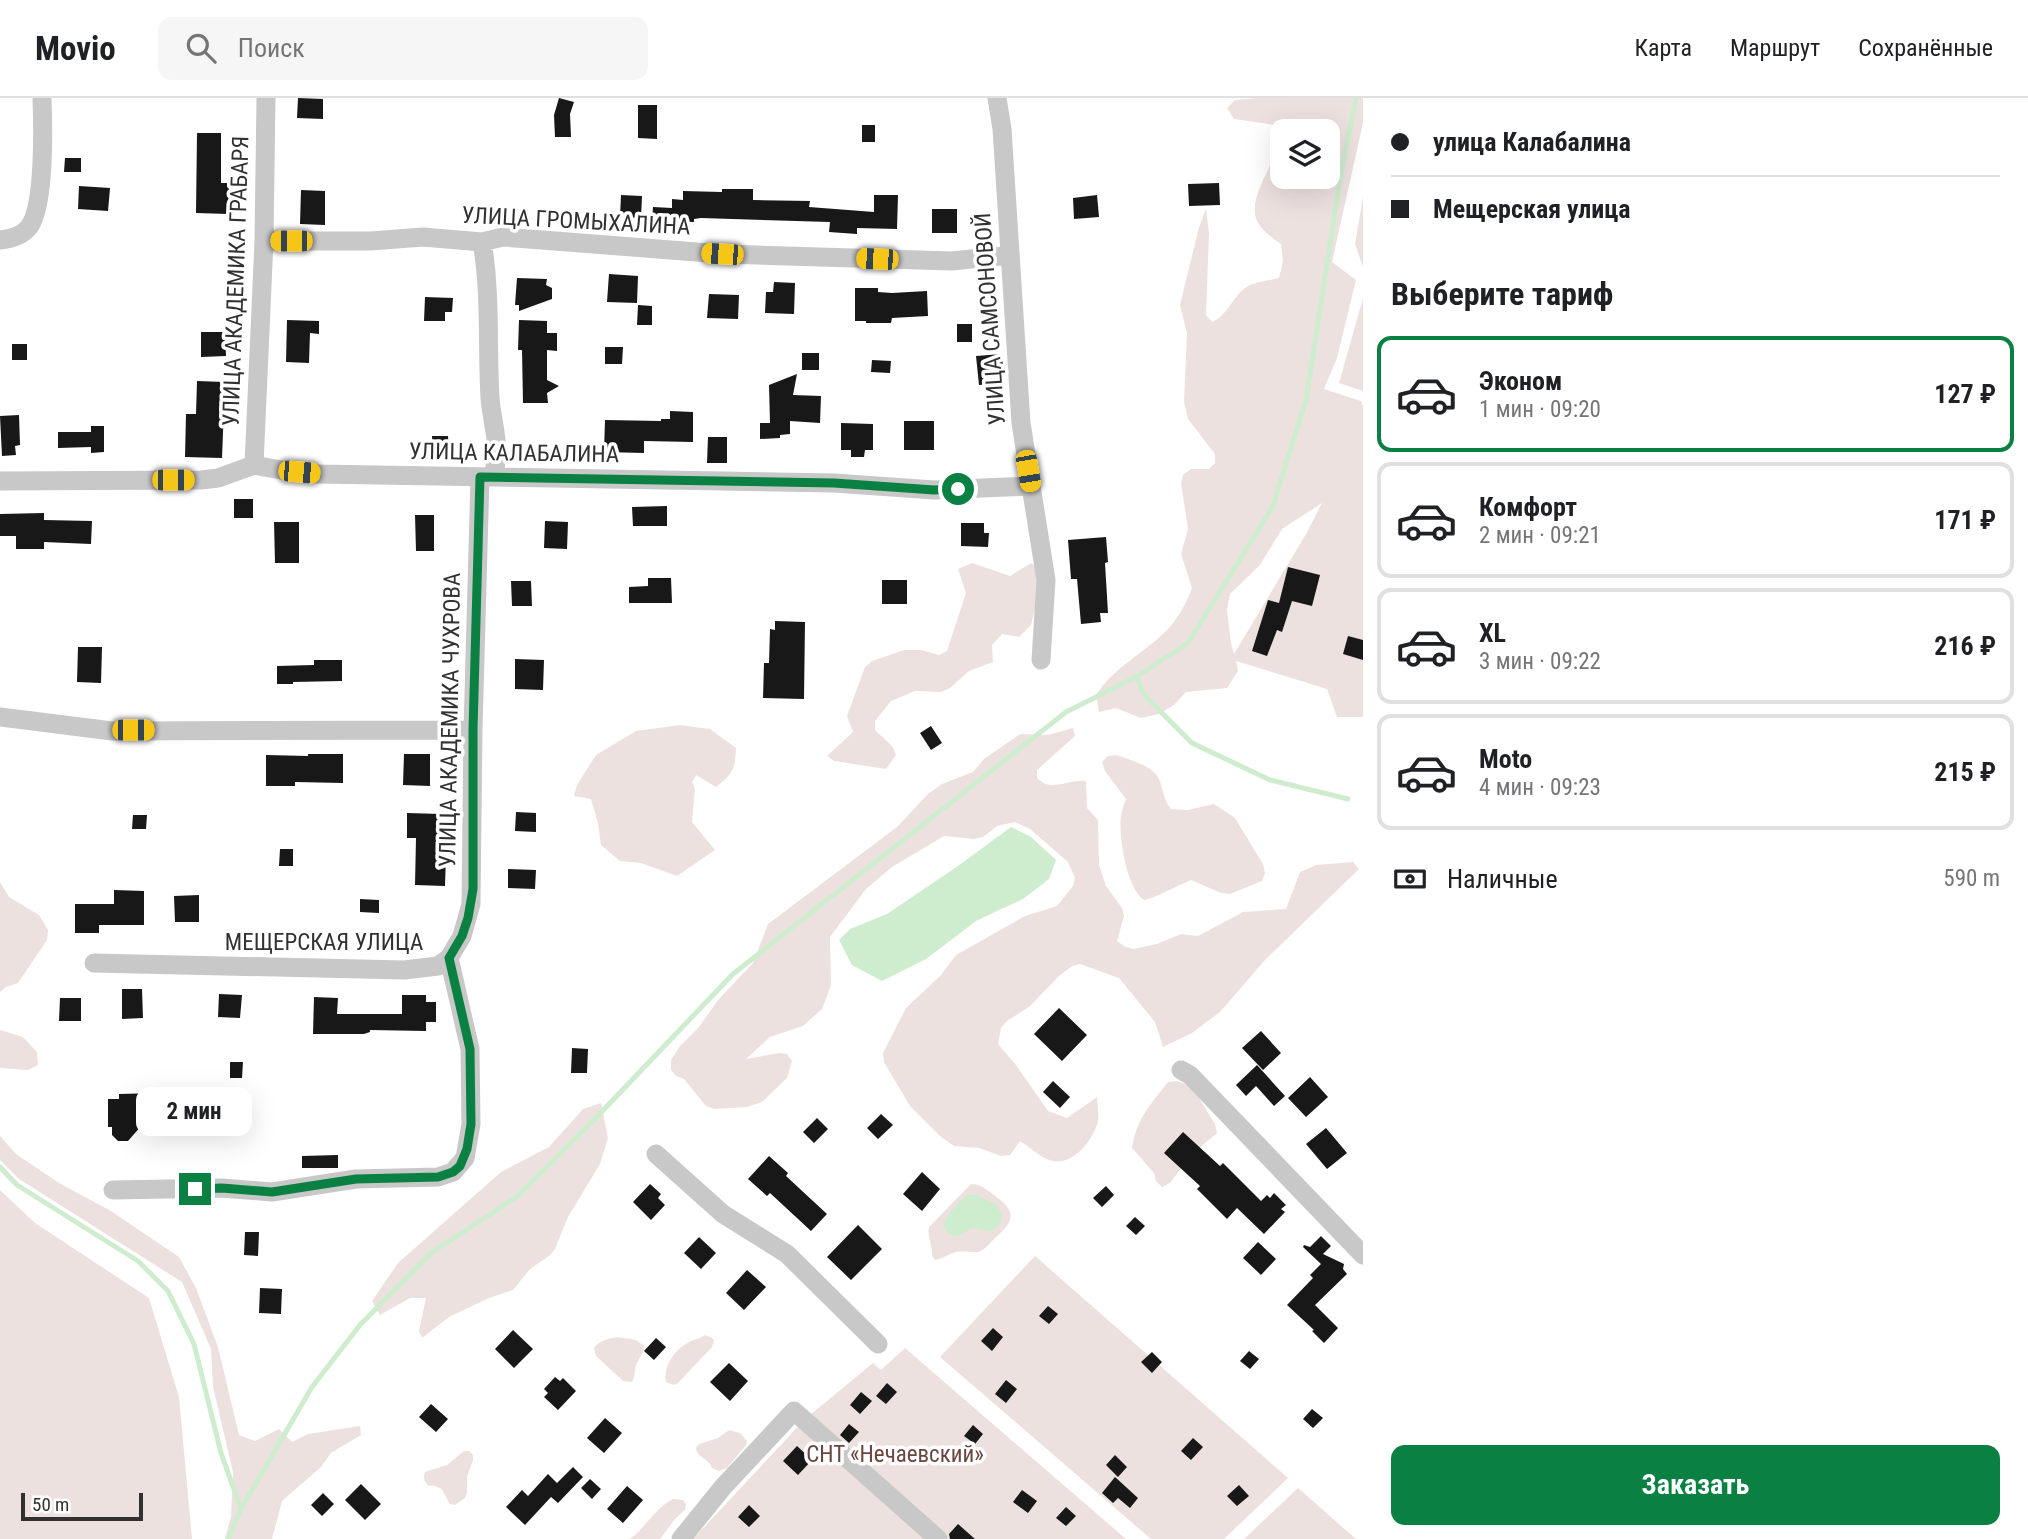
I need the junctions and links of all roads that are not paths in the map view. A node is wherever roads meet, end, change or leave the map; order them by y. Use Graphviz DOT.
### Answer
graph roads {
  1 [pos="42,98"];
  2 [pos="265,98"];
  3 [pos="997,98"];
  4 [pos="0,240"];
  5 [pos="264,241"];
  6 [pos="482,242"];
  7 [pos="1010,255"];
  8 [pos="254,465"];
  9 [pos="486,477"];
  10 [pos="0,481"];
  11 [pos="1031,486"];
  12 [pos="1041,660"];
  13 [pos="0,718"];
  14 [pos="473,730"];
  15 [pos="449,958"];
  16 [pos="94,962"];
  17 [pos="1181,1070"];
  18 [pos="656,1154"];
  19 [pos="113,1190"];
  20 [pos="1363,1255"];
  21 [pos="878,1344"];
  22 [pos="681,1539"];
  23 [pos="938,1539"];
  1 -- 4 [label="street"];
  2 -- 5 [label="street, УЛИЦА АКАДЕМИКА ГРАБАРЯ"];
  3 -- 7 [label="street, УЛИЦА САМСОНОВОЙ"];
  5 -- 6 [label="street, УЛИЦА ГРОМЫХАЛИНА"];
  5 -- 8 [label="street, УЛИЦА АКАДЕМИКА ГРАБАРЯ"];
  6 -- 7 [label="street, УЛИЦА ГРОМЫХАЛИНА"];
  6 -- 9 [label="street, УЛИЦА АКАДЕМИКА ЧУХРОВА"];
  7 -- 11 [label="street, УЛИЦА САМСОНОВОЙ"];
  8 -- 9 [label="street, УЛИЦА КАЛАБАЛИНА"];
  8 -- 10 [label="street, УЛИЦА КАЛАБАЛИНА"];
  9 -- 11 [label="street, УЛИЦА КАЛАБАЛИНА"];
  9 -- 14 [label="street, УЛИЦА АКАДЕМИКА ЧУХРОВА"];
  11 -- 12 [label="street, УЛИЦА САМСОНОВОЙ"];
  13 -- 14 [label="street"];
  14 -- 15 [label="street, УЛИЦА АКАДЕМИКА ЧУХРОВА"];
  15 -- 16 [label="street, МЕЩЕРСКАЯ УЛИЦА"];
  15 -- 19 [label="street, МЕЩЕРСКАЯ УЛИЦА"];
  17 -- 20 [label="street"];
  18 -- 21 [label="street"];
  22 -- 23 [label="street"];
}
